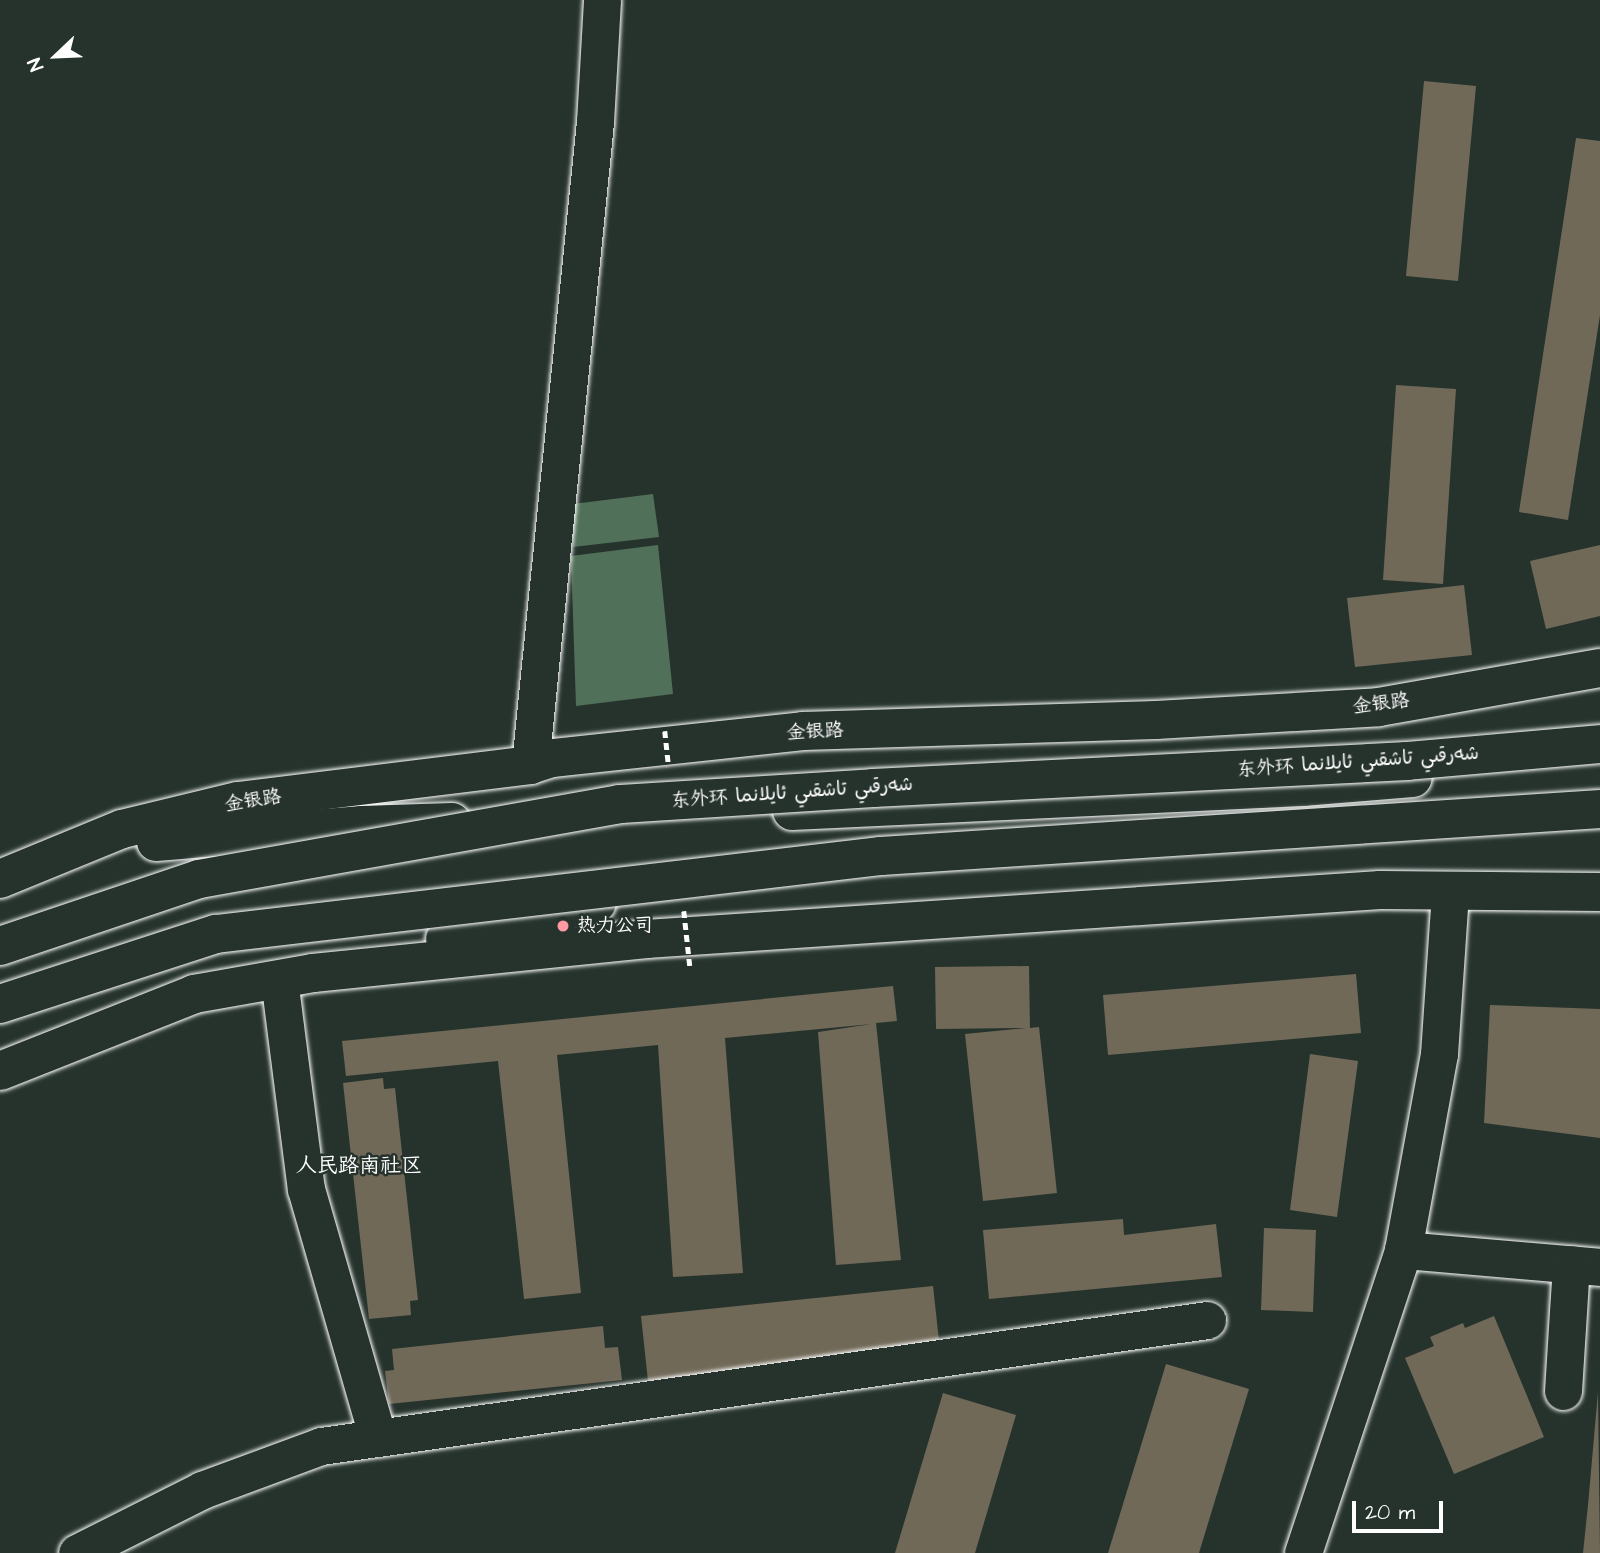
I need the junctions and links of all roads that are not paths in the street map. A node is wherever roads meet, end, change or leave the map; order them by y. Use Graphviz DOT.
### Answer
graph roads {
  1 [pos="602,0"];
  2 [pos="1600,668"];
  3 [pos="1600,744"];
  4 [pos="1600,763"];
  5 [pos="530,765"];
  6 [pos="1600,791"];
  7 [pos="1600,809"];
  8 [pos="40,862"];
  9 [pos="0,879"];
  10 [pos="1450,891"];
  11 [pos="1600,892"];
  12 [pos="0,946"];
  13 [pos="279,979"];
  14 [pos="0,1004"];
  15 [pos="0,1071"];
  16 [pos="1403,1250"];
  17 [pos="1585,1265"];
  18 [pos="1207,1320"];
  19 [pos="1563,1391"];
  20 [pos="378,1438"];
  21 [pos="77,1553"];
  22 [pos="1303,1553"];
  1 -- 5 [label="lane"];
  2 -- 5 [label="main road, 金银路"];
  3 -- 12 [label="main road, 东外环 شەرقىي تاشقىي ئايلانما, bridge"];
  4 -- 8 [label="main road, 金银路"];
  5 -- 8 [label="main road, 金银路"];
  6 -- 13 [label="main road"];
  7 -- 14 [label="main road, bridge"];
  8 -- 9 [label="main road, 金银路"];
  10 -- 11 [label="main road"];
  10 -- 13 [label="main road"];
  10 -- 16 [label="lane"];
  13 -- 15 [label="main road"];
  13 -- 20 [label="lane"];
  16 -- 17 [label="lane"];
  16 -- 22 [label="lane"];
  17 -- 19 [label="lane"];
  18 -- 20 [label="lane"];
  20 -- 21 [label="lane"];
}
